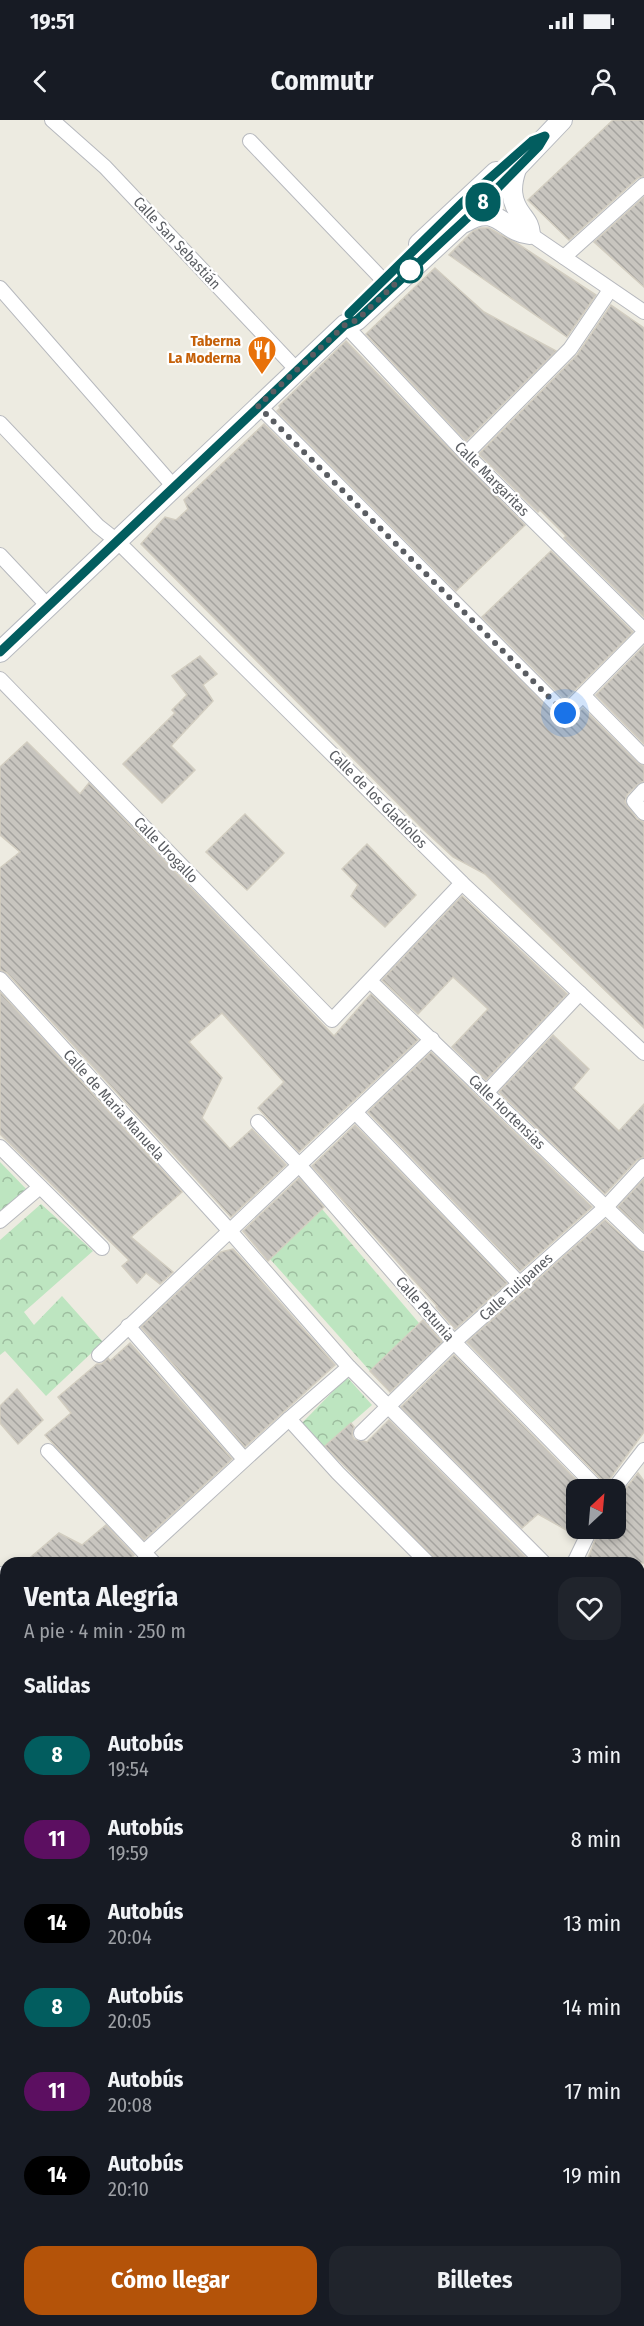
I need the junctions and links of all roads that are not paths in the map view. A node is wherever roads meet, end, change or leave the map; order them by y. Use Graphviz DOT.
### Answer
graph roads {
  1 [pos="52,120"];
  2 [pos="562,120"];
  3 [pos="545,136"];
  4 [pos="250,141"];
  5 [pos="516,169"];
  6 [pos="492,175"];
  7 [pos="644,185"];
  8 [pos="489,196"];
  9 [pos="496,216"];
  10 [pos="458,226"];
  11 [pos="530,234"];
  12 [pos="564,257"];
  13 [pos="382,280"];
  14 [pos="0,288"];
  15 [pos="610,290"];
  16 [pos="644,312"];
  17 [pos="345,325"];
  18 [pos="297,370"];
  19 [pos="258,406"];
  20 [pos="0,423"];
  21 [pos="466,454"];
  22 [pos="175,488"];
  23 [pos="117,541"];
  24 [pos="0,555"];
  25 [pos="48,606"];
  26 [pos="644,632"];
  27 [pos="0,652"];
  28 [pos="0,679"];
  29 [pos="583,695"];
  30 [pos="644,757"];
  31 [pos="644,790"];
  32 [pos="644,813"];
  33 [pos="462,883"];
  34 [pos="0,979"];
  35 [pos="370,981"];
  36 [pos="580,993"];
  37 [pos="432,1040"];
  38 [pos="644,1053"];
  39 [pos="487,1092"];
  40 [pos="356,1113"];
  41 [pos="258,1122"];
  42 [pos="0,1147"];
  43 [pos="300,1166"];
  44 [pos="644,1166"];
  45 [pos="40,1187"];
  46 [pos="606,1207"];
  47 [pos="0,1221"];
  48 [pos="229,1230"];
  49 [pos="644,1244"];
  50 [pos="102,1248"];
  51 [pos="519,1283"];
  52 [pos="128,1326"];
  53 [pos="454,1342"];
  54 [pos="99,1355"];
  55 [pos="349,1367"];
  56 [pos="388,1407"];
  57 [pos="289,1419"];
  58 [pos="361,1433"];
  59 [pos="48,1451"];
  60 [pos="244,1459"];
  61 [pos="641,1461"];
  62 [pos="588,1479"];
  63 [pos="624,1479"];
  64 [pos="586,1539"];
  65 [pos="148,1557"];
  66 [pos="150,1557"];
  67 [pos="422,1557"];
  68 [pos="538,1557"];
  69 [pos="577,1557"];
  1 -- 18 [label="street, Calle San Sebastián"];
  2 -- 3 [label="street"];
  3 -- 5 [label="street"];
  3 -- 6 [label="street"];
  4 -- 13 [label="street"];
  5 -- 8 [label="street"];
  5 -- 11 [label="street"];
  6 -- 8 [label="street"];
  6 -- 13 [label="street"];
  7 -- 12 [label="street"];
  8 -- 9 [label="street"];
  8 -- 10 [label="street"];
  9 -- 10 [label="street"];
  9 -- 11 [label="street"];
  10 -- 17 [label="street"];
  11 -- 12 [label="street"];
  12 -- 15 [label="street"];
  13 -- 17 [label="street"];
  14 -- 22 [label="street"];
  15 -- 16 [label="street"];
  15 -- 21 [label="street"];
  17 -- 18 [label="street"];
  17 -- 21 [label="street, Calle Margaritas"];
  18 -- 19 [label="street"];
  19 -- 22 [label="street"];
  19 -- 29 [label="street"];
  20 -- 23 [label="street, Calle de los Gladiolos"];
  21 -- 26 [label="street, Calle Margaritas"];
  22 -- 23 [label="street"];
  23 -- 25 [label="street"];
  23 -- 33 [label="street, Calle de los Gladiolos"];
  24 -- 25 [label="street"];
  25 -- 27 [label="street"];
  26 -- 29 [label="street"];
  28 -- 35 [label="street, Calle Urogallo"];
  29 -- 30 [label="street"];
  31 -- 32 [label="street"];
  33 -- 35 [label="street"];
  33 -- 36 [label="street, Calle de los Gladiolos"];
  34 -- 48 [label="street, Calle de Maria Manuela"];
  35 -- 37 [label="street, Calle Hortensias"];
  36 -- 38 [label="street, Calle de los Gladiolos"];
  36 -- 39 [label="street"];
  37 -- 39 [label="street, Calle Hortensias"];
  37 -- 40 [label="street"];
  39 -- 46 [label="street, Calle Hortensias"];
  40 -- 43 [label="street"];
  40 -- 51 [label="street"];
  41 -- 43 [label="street, Calle Petunia"];
  42 -- 45 [label="street"];
  43 -- 48 [label="street"];
  43 -- 53 [label="street, Calle Petunia"];
  44 -- 46 [label="street, Calle Tulipanes"];
  45 -- 47 [label="street"];
  45 -- 50 [label="street"];
  46 -- 49 [label="street, Calle Hortensias"];
  46 -- 51 [label="street, Calle Tulipanes"];
  48 -- 52 [label="street"];
  48 -- 55 [label="street, Calle de Maria Manuela"];
  51 -- 53 [label="street, Calle Tulipanes"];
  52 -- 54 [label="street"];
  52 -- 60 [label="street"];
  53 -- 56 [label="street, Calle Tulipanes"];
  53 -- 62 [label="street, Calle Petunia"];
  55 -- 56 [label="street, Calle de Maria Manuela"];
  55 -- 57 [label="street"];
  56 -- 58 [label="street, Calle Tulipanes"];
  56 -- 68 [label="street, Calle de Maria Manuela"];
  57 -- 60 [label="street"];
  57 -- 67 [label="street"];
  59 -- 65 [label="street"];
  60 -- 66 [label="street"];
  61 -- 63 [label="street"];
  64 -- 69 [label="street"];
}
